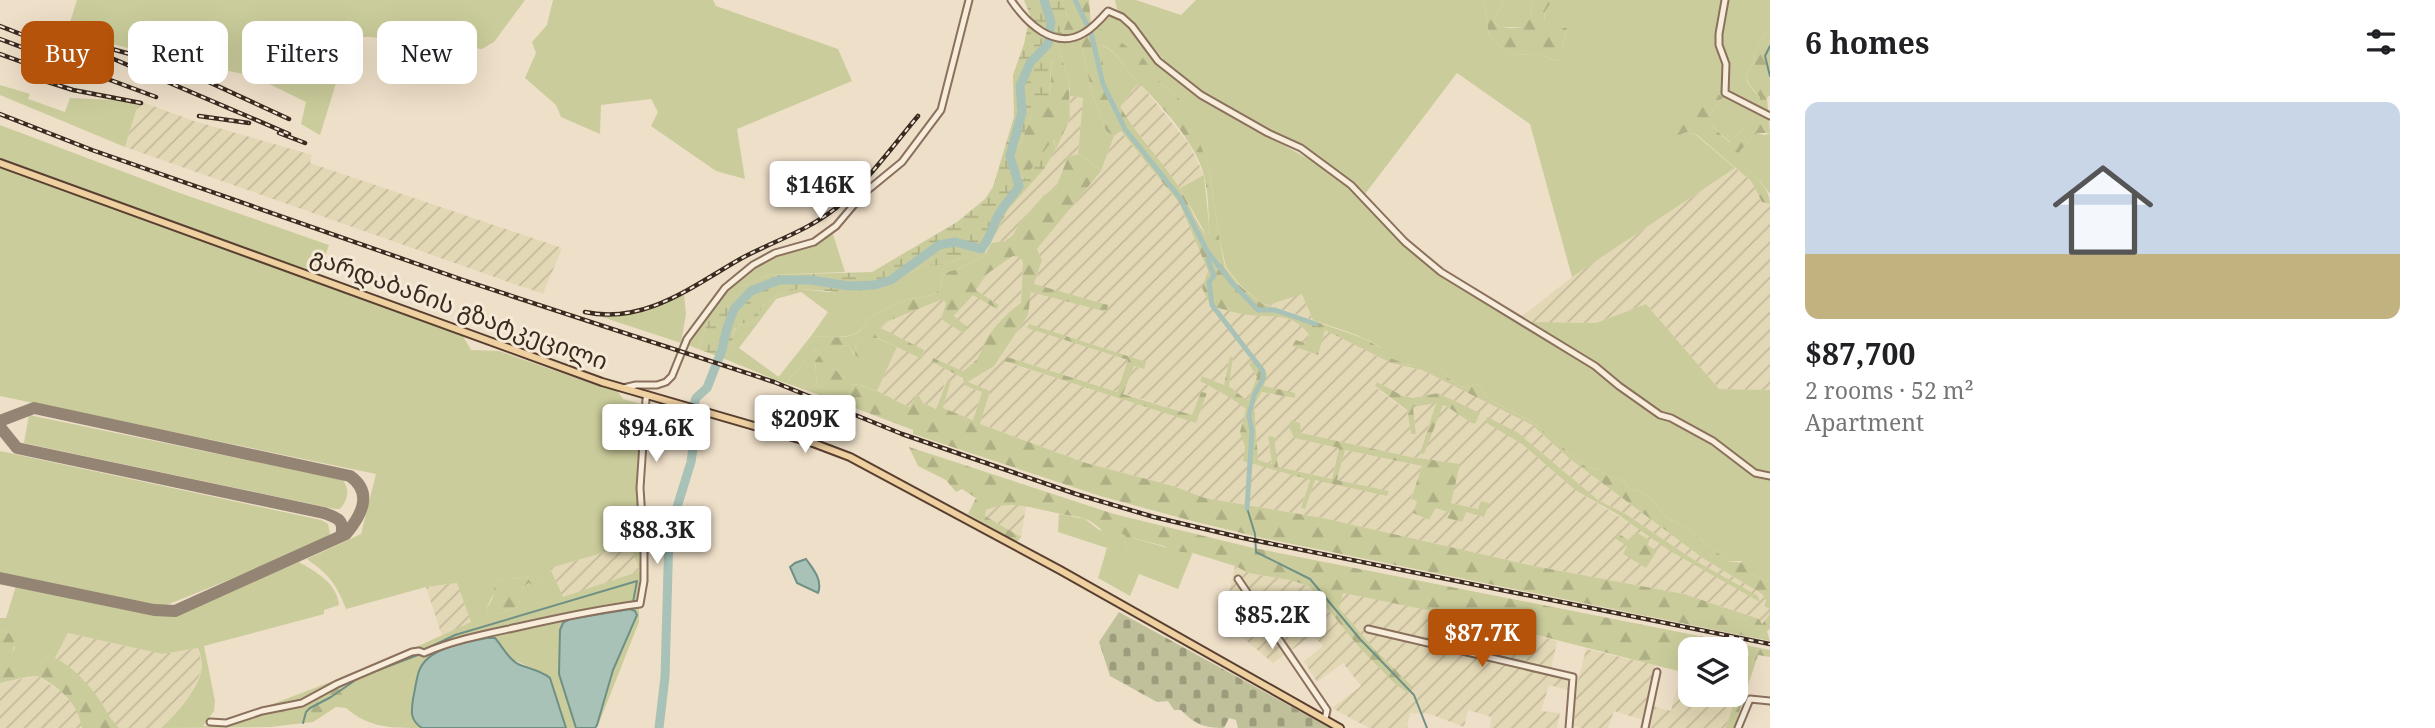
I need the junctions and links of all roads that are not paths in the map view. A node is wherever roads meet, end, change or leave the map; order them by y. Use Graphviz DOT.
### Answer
graph roads {
  1 [pos="969,0"];
  2 [pos="1011,0"];
  3 [pos="1726,0"];
  4 [pos="1770,116"];
  5 [pos="0,163"];
  6 [pos="623,388"];
  7 [pos="648,396"];
  8 [pos="1770,477"];
  9 [pos="1238,579"];
  10 [pos="1368,629"];
  11 [pos="1657,672"];
  12 [pos="1770,701"];
  13 [pos="1325,719"];
  14 [pos="210,722"];
  15 [pos="1340,728"];
  16 [pos="1569,728"];
  17 [pos="1645,728"];
  18 [pos="1738,728"];
  1 -- 6 [label="street"];
  2 -- 8 [label="street"];
  3 -- 4 [label="street"];
  5 -- 6 [label="main road, გარდაბანის გზატკეცილი"];
  6 -- 7 [label="main road, გარდაბანის გზატკეცილი"];
  7 -- 13 [label="main road, გარდაბანის გზატკეცილი"];
  7 -- 14 [label="street"];
  9 -- 13 [label="street"];
  10 -- 16 [label="street"];
  11 -- 17 [label="street"];
  12 -- 18 [label="street"];
  13 -- 15 [label="main road, გარდაბანის გზატკეცილი"];
}
